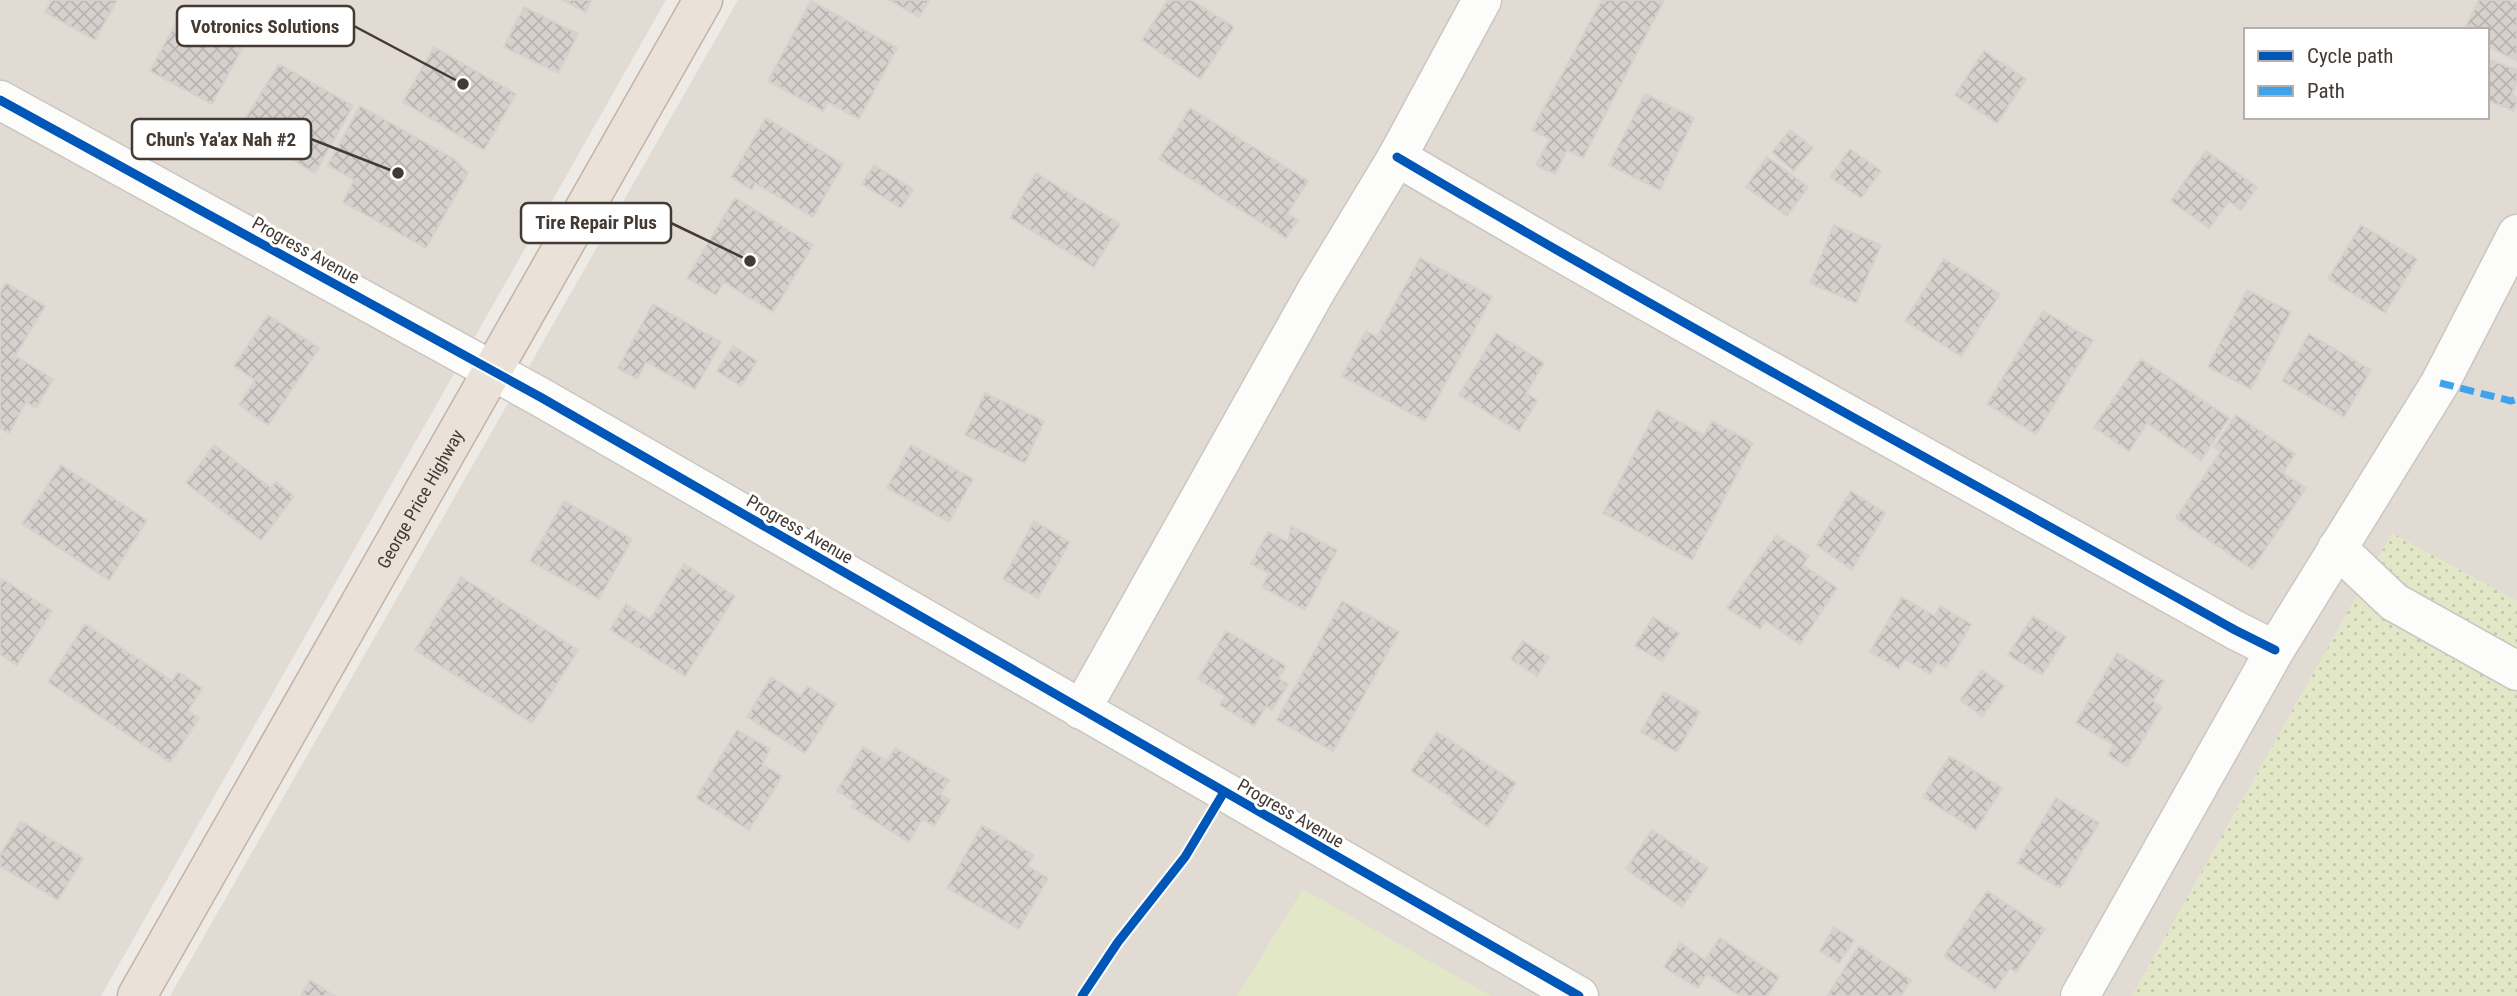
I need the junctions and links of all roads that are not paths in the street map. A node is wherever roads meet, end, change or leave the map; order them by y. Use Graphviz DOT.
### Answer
graph roads {
  1 [pos="703,0"];
  2 [pos="1482,0"];
  3 [pos="0,100"];
  4 [pos="1397,157"];
  5 [pos="2517,234"];
  6 [pos="492,369"];
  7 [pos="2337,548"];
  8 [pos="2275,650"];
  9 [pos="2517,671"];
  10 [pos="1080,710"];
  11 [pos="137,996"];
  12 [pos="1579,996"];
  13 [pos="2080,996"];
  1 -- 6 [label="highway, George Price Highway"];
  2 -- 4 [label="street"];
  3 -- 6 [label="street, Progress Avenue"];
  4 -- 8 [label="street"];
  4 -- 10 [label="street"];
  5 -- 7 [label="street"];
  6 -- 10 [label="street, Progress Avenue"];
  6 -- 11 [label="highway, George Price Highway"];
  7 -- 8 [label="street"];
  7 -- 9 [label="street"];
  8 -- 13 [label="street"];
  10 -- 12 [label="street, Progress Avenue"];
}
